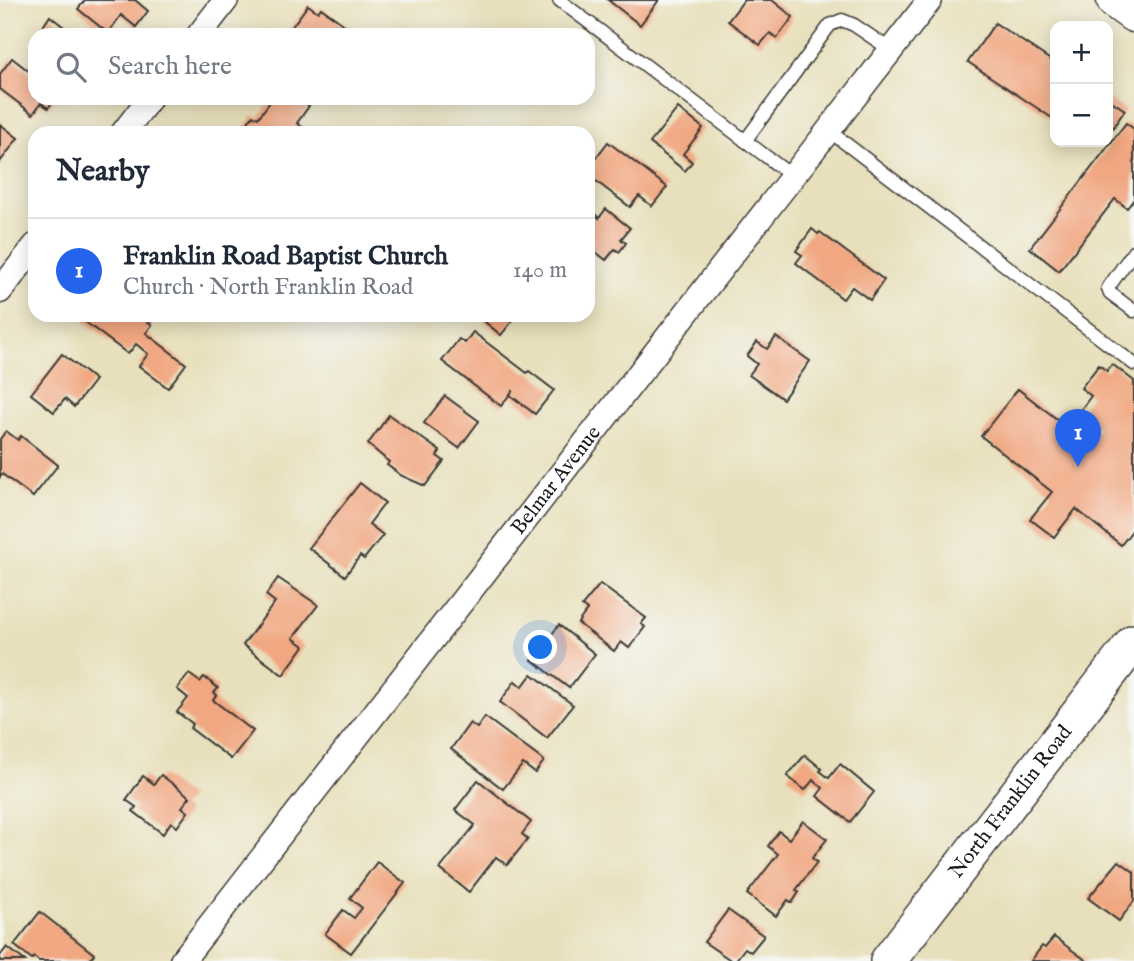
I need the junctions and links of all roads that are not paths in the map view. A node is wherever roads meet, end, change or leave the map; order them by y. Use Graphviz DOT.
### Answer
graph roads {
  1 [pos="226,0"];
  2 [pos="559,0"];
  3 [pos="930,0"];
  4 [pos="1116,0"];
  5 [pos="1134,13"];
  6 [pos="204,28"];
  7 [pos="891,50"];
  8 [pos="145,105"];
  9 [pos="128,126"];
  10 [pos="828,130"];
  11 [pos="745,141"];
  12 [pos="792,176"];
  13 [pos="1134,251"];
  14 [pos="28,255"];
  15 [pos="0,291"];
  16 [pos="1134,311"];
  17 [pos="1134,364"];
  18 [pos="1134,642"];
  19 [pos="183,961"];
  20 [pos="888,961"];
  1 -- 6 [label="street"];
  2 -- 11 [label="lane"];
  3 -- 7 [label="street, Belmar Avenue"];
  4 -- 5 [label="main road"];
  7 -- 10 [label="street, Belmar Avenue"];
  7 -- 11 [label="lane"];
  8 -- 9 [label="street"];
  10 -- 12 [label="street, Belmar Avenue"];
  10 -- 17 [label="lane"];
  11 -- 12 [label="lane"];
  12 -- 19 [label="street, Belmar Avenue"];
  13 -- 16 [label="lane"];
  14 -- 15 [label="street"];
  18 -- 20 [label="main road, North Franklin Road"];
}
